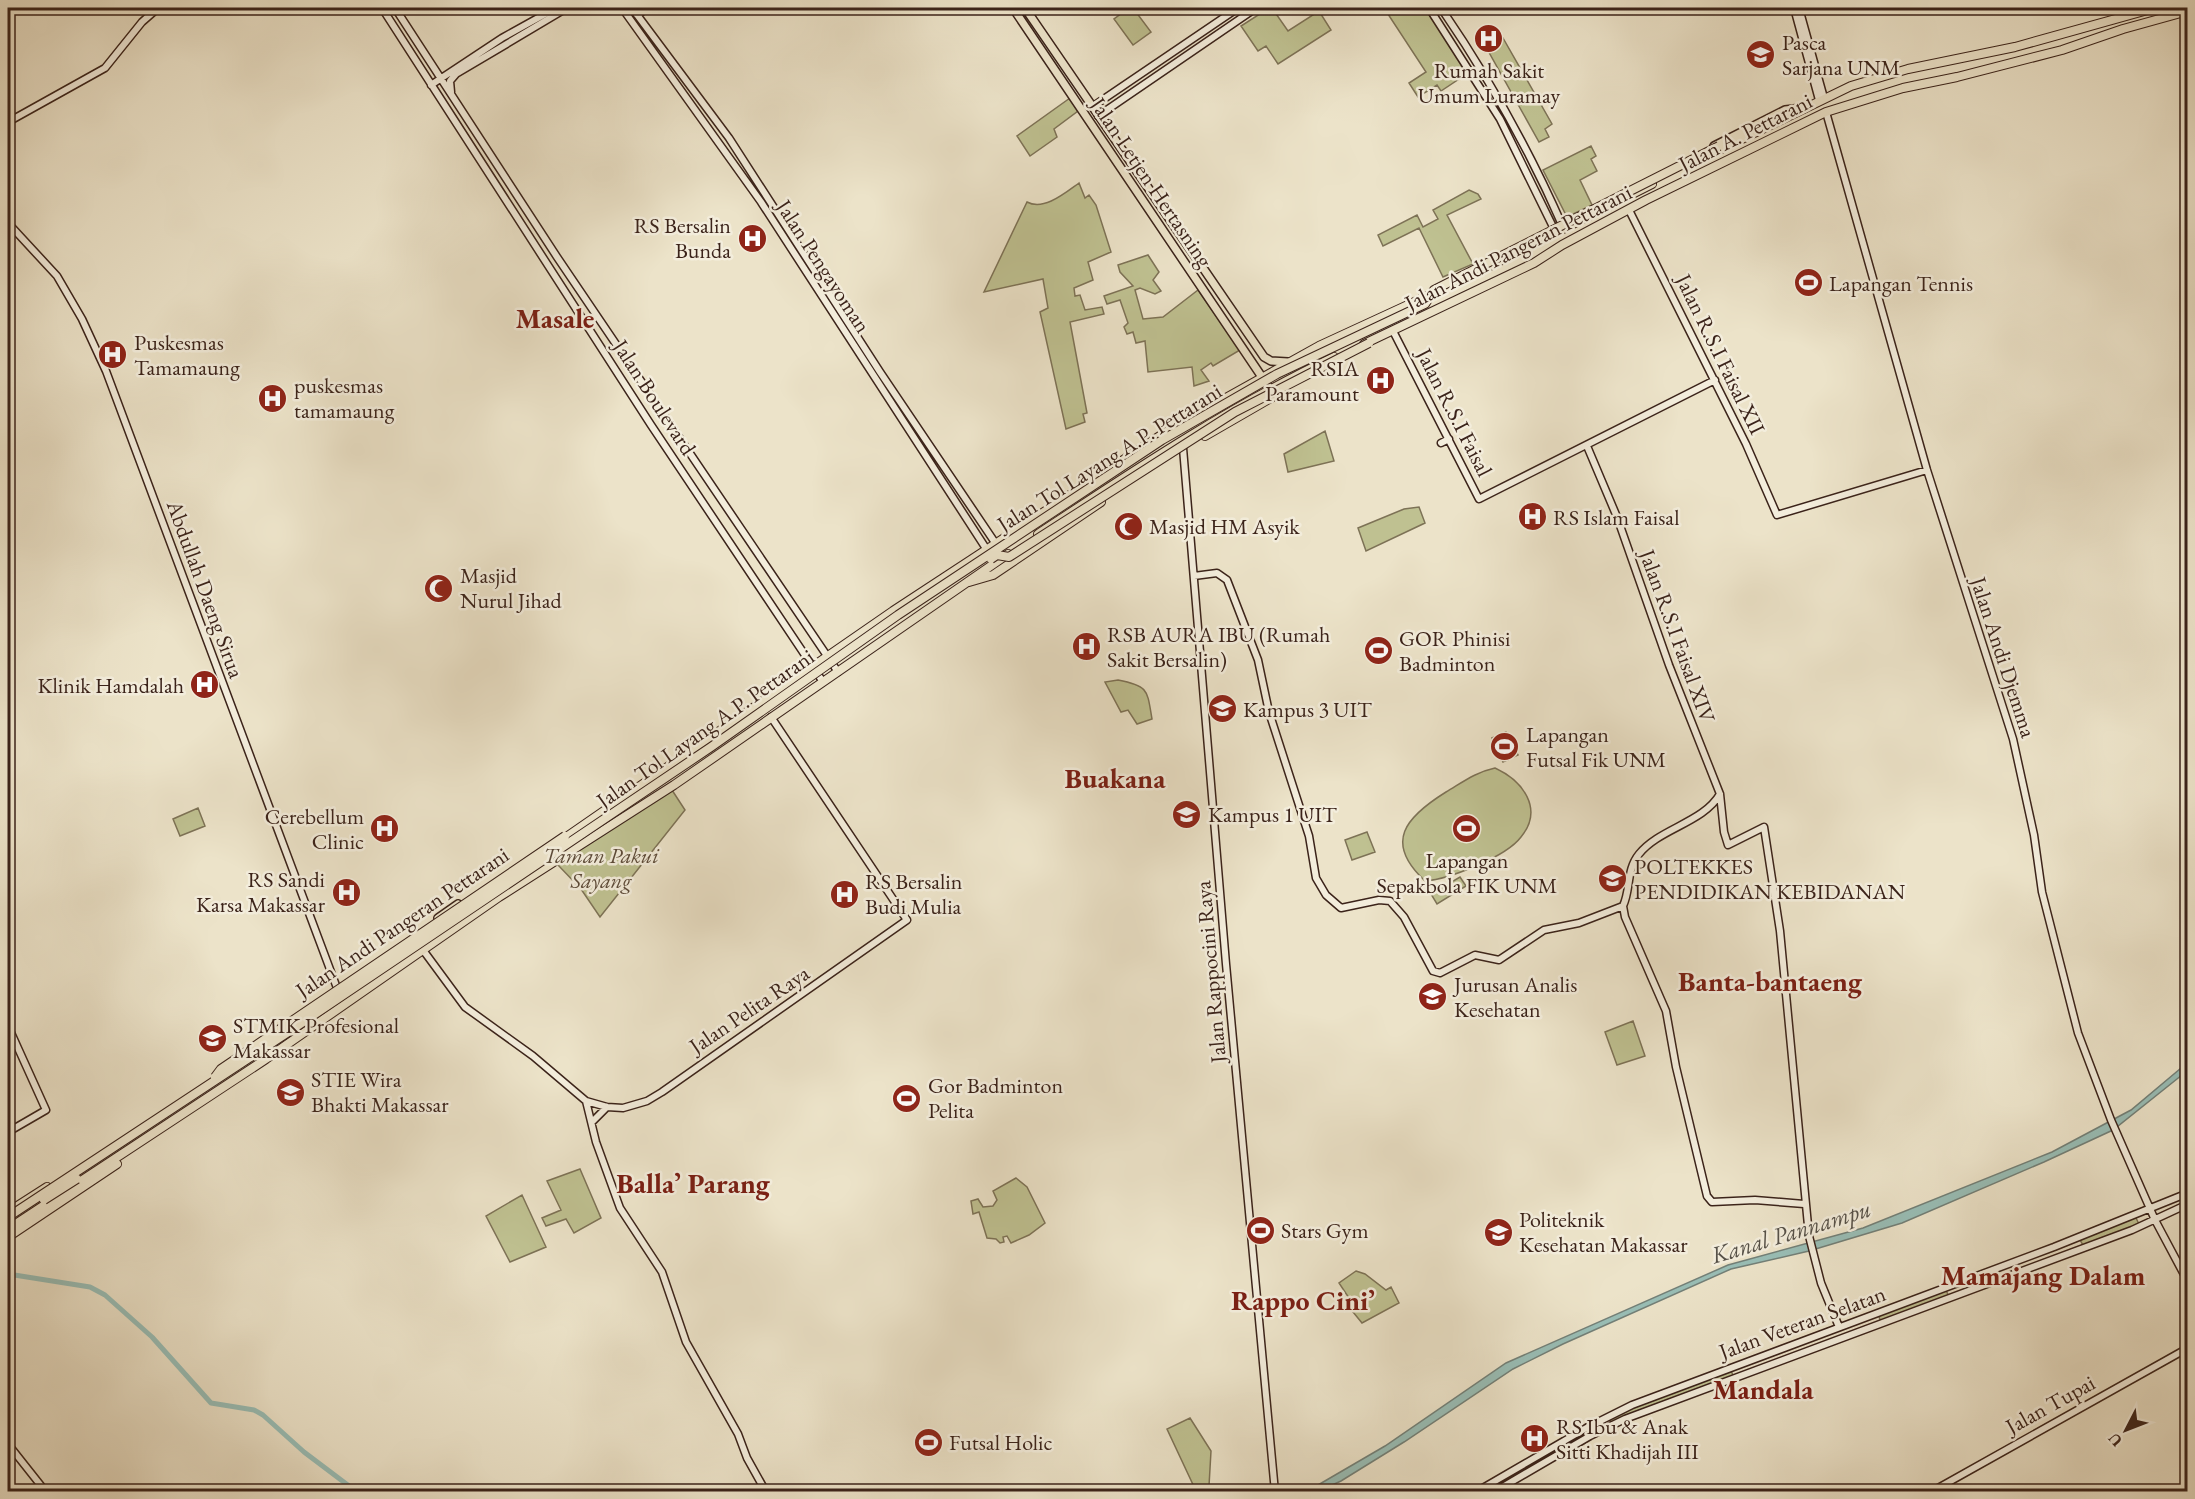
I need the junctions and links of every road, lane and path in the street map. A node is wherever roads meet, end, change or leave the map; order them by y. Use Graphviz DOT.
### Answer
graph roads {
  1 [pos="158,8"];
  2 [pos="382,8"];
  3 [pos="395,8"];
  4 [pos="556,8"];
  5 [pos="567,8"];
  6 [pos="621,8"];
  7 [pos="632,8"];
  8 [pos="648,8"];
  9 [pos="1013,8"];
  10 [pos="1025,8"];
  11 [pos="1238,8"];
  12 [pos="1256,8"];
  13 [pos="1429,8"];
  14 [pos="1794,8"];
  15 [pos="1799,8"];
  16 [pos="2155,8"];
  17 [pos="1443,10"];
  18 [pos="2187,11"];
  19 [pos="637,15"];
  20 [pos="2125,16"];
  21 [pos="1436,18"];
  22 [pos="2129,28"];
  23 [pos="521,30"];
  24 [pos="441,78"];
  25 [pos="431,85"];
  26 [pos="1119,88"];
  27 [pos="698,93"];
  28 [pos="452,96"];
  29 [pos="1125,98"];
  30 [pos="689,99"];
  31 [pos="1822,99"];
  32 [pos="1092,107"];
  33 [pos="1803,108"];
  34 [pos="1789,110"];
  35 [pos="1826,112"];
  36 [pos="1098,116"];
  37 [pos="8,122"];
  38 [pos="1535,165"];
  39 [pos="1525,169"];
  40 [pos="1141,179"];
  41 [pos="1134,185"];
  42 [pos="1666,192"];
  43 [pos="1629,210"];
  44 [pos="8,223"];
  45 [pos="1563,226"];
  46 [pos="1554,231"];
  47 [pos="1488,267"];
  48 [pos="1496,282"];
  49 [pos="1434,291"];
  50 [pos="1390,333"];
  51 [pos="1369,343"];
  52 [pos="1288,362"];
  53 [pos="1263,376"];
  54 [pos="1714,380"];
  55 [pos="1270,389"];
  56 [pos="1449,439"];
  57 [pos="1441,443"];
  58 [pos="1587,446"];
  59 [pos="1183,448"];
  60 [pos="1125,459"];
  61 [pos="1134,470"];
  62 [pos="1927,470"];
  63 [pos="1106,472"];
  64 [pos="1113,483"];
  65 [pos="961,493"];
  66 [pos="953,498"];
  67 [pos="996,544"];
  68 [pos="987,550"];
  69 [pos="1194,576"];
  70 [pos="966,582"];
  71 [pos="828,658"];
  72 [pos="813,668"];
  73 [pos="838,672"];
  74 [pos="823,682"];
  75 [pos="771,717"];
  76 [pos="677,763"];
  77 [pos="688,776"];
  78 [pos="649,781"];
  79 [pos="659,794"];
  80 [pos="1720,794"];
  81 [pos="595,816"];
  82 [pos="1623,906"];
  83 [pos="418,934"];
  84 [pos="423,950"];
  85 [pos="337,988"];
  86 [pos="289,1024"];
  87 [pos="8,1026"];
  88 [pos="297,1038"];
  89 [pos="260,1046"];
  90 [pos="268,1058"];
  91 [pos="222,1072"];
  92 [pos="211,1083"];
  93 [pos="586,1101"];
  94 [pos="200,1103"];
  95 [pos="607,1107"];
  96 [pos="592,1122"];
  97 [pos="166,1126"];
  98 [pos="8,1132"];
  99 [pos="2187,1193"];
  100 [pos="1804,1204"];
  101 [pos="2187,1204"];
  102 [pos="2151,1210"];
  103 [pos="8,1212"];
  104 [pos="8,1217"];
  105 [pos="2155,1220"];
  106 [pos="8,1223"];
  107 [pos="8,1233"];
  108 [pos="2054,1247"];
  109 [pos="2057,1257"];
  110 [pos="2187,1282"];
  111 [pos="1950,1286"];
  112 [pos="1955,1297"];
  113 [pos="1839,1327"];
  114 [pos="1798,1342"];
  115 [pos="2187,1348"];
  116 [pos="1803,1352"];
  117 [pos="8,1444"];
  118 [pos="1545,1451"];
  119 [pos="1538,1456"];
  120 [pos="1550,1459"];
  121 [pos="1543,1463"];
  122 [pos="46,1491"];
  123 [pos="766,1491"];
  124 [pos="1275,1491"];
  125 [pos="1476,1491"];
  126 [pos="1494,1491"];
  127 [pos="1931,1491"];
  1 -- 37 [label="street"];
  2 -- 25 [label="street, Jalan Boulevard"];
  3 -- 24 [label="street, Jalan Boulevard"];
  4 -- 23 [label="street"];
  5 -- 23 [label="street"];
  6 -- 30 [label="street, Jalan Pengayoman"];
  7 -- 19 [label="street, Jalan Pengayoman"];
  8 -- 19 [label="street"];
  9 -- 41 [label="main road, Jalan Letjen Hertasning"];
  10 -- 32 [label="main road, Jalan Letjen Hertasning"];
  11 -- 26 [label="street"];
  12 -- 29 [label="street"];
  13 -- 21 [label="street"];
  14 -- 31 [label="street"];
  15 -- 31 [label="street"];
  16 -- 20 [label="highway, Jalan A. Pettarani"];
  17 -- 21 [label="street"];
  17 -- 38 [label="street"];
  18 -- 22 [label="highway, Jalan A. Pettarani"];
  19 -- 27 [label="street, Jalan Pengayoman"];
  20 -- 22 [label="highway"];
  20 -- 31 [label="highway, Jalan A. Pettarani"];
  21 -- 39 [label="street"];
  22 -- 35 [label="highway, Jalan A. Pettarani"];
  23 -- 24 [label="street"];
  23 -- 28 [label="street"];
  24 -- 25 [label="street"];
  24 -- 28 [label="street, Jalan Boulevard"];
  25 -- 72 [label="street, Jalan Boulevard"];
  26 -- 29 [label="street"];
  26 -- 32 [label="street"];
  27 -- 30 [label="street"];
  27 -- 65 [label="street, Jalan Pengayoman"];
  28 -- 71 [label="street, Jalan Boulevard"];
  29 -- 36 [label="street"];
  30 -- 66 [label="street, Jalan Pengayoman"];
  31 -- 33 [label="highway, Jalan A. Pettarani"];
  32 -- 36 [label="main road, Jalan Letjen Hertasning"];
  33 -- 34 [label="main road"];
  33 -- 45 [label="highway, Jalan A. Pettarani"];
  34 -- 45 [label="main road"];
  34 -- 49 [label="highway, bridge"];
  35 -- 42 [label="highway, Jalan A. Pettarani"];
  35 -- 62 [label="street, Jalan Andi Djemma"];
  36 -- 40 [label="main road, Jalan Letjen Hertasning"];
  38 -- 39 [label="street"];
  38 -- 45 [label="street"];
  39 -- 46 [label="street"];
  40 -- 41 [label="main road"];
  40 -- 52 [label="main road, Jalan Letjen Hertasning"];
  41 -- 53 [label="main road, Jalan Letjen Hertasning"];
  42 -- 43 [label="highway, Jalan Andi Pangeran Pettarani"];
  43 -- 48 [label="highway, Jalan Andi Pangeran Pettarani"];
  43 -- 54 [label="street, Jalan R.S.I Faisal XII"];
  44 -- 85 [label="street, Abdullah Daeng Sirua"];
  45 -- 46 [label="highway, Jalan Andi Pangeran Pettarani"];
  46 -- 47 [label="highway, Jalan Andi Pangeran Pettarani"];
  46 -- 49 [label="main road"];
  47 -- 48 [label="highway"];
  47 -- 49 [label="highway, Jalan Andi Pangeran Pettarani"];
  48 -- 50 [label="highway, Jalan Andi Pangeran Pettarani"];
  49 -- 52 [label="highway, Jalan Andi Pangeran Pettarani"];
  49 -- 92 [label="highway, Jalan Tol Layang A.P. Pettarani, bridge"];
  50 -- 51 [label="highway, Jalan Andi Pangeran Pettarani"];
  50 -- 56 [label="street, Jalan R.S.I Faisal"];
  50 -- 59 [label="highway, Jalan Andi Pangeran Pettarani"];
  51 -- 55 [label="highway, Jalan Andi Pangeran Pettarani"];
  51 -- 106 [label="highway, Jalan Tol Layang A.P. Pettarani, bridge"];
  52 -- 53 [label="highway, Jalan Andi Pangeran Pettarani"];
  53 -- 55 [label="main road, Jalan Letjen Hertasning"];
  53 -- 60 [label="highway, Jalan Andi Pangeran Pettarani"];
  54 -- 58 [label="street"];
  54 -- 62 [label="street, Jalan R.S.I Faisal XII"];
  55 -- 61 [label="highway, Jalan Andi Pangeran Pettarani"];
  56 -- 57 [label="street"];
  56 -- 58 [label="street, Jalan R.S.I Faisal"];
  58 -- 80 [label="street, Jalan R.S.I Faisal XIV"];
  59 -- 69 [label="street, Jalan Rappocini Raya"];
  59 -- 70 [label="highway, Jalan Andi Pangeran Pettarani"];
  60 -- 61 [label="highway"];
  60 -- 63 [label="highway, Jalan Andi Pangeran Pettarani"];
  61 -- 64 [label="highway, Jalan Andi Pangeran Pettarani"];
  62 -- 102 [label="street, Jalan Andi Djemma"];
  63 -- 64 [label="highway"];
  63 -- 67 [label="highway, Jalan Andi Pangeran Pettarani"];
  64 -- 70 [label="highway, Jalan Andi Pangeran Pettarani"];
  65 -- 66 [label="street"];
  65 -- 67 [label="street, Jalan Pengayoman"];
  66 -- 68 [label="street, Jalan Pengayoman"];
  67 -- 68 [label="highway, Jalan Andi Pangeran Pettarani"];
  68 -- 71 [label="highway, Jalan Andi Pangeran Pettarani"];
  69 -- 82 [label="street"];
  69 -- 124 [label="street, Jalan Rappocini Raya"];
  70 -- 73 [label="highway, Jalan Andi Pangeran Pettarani"];
  71 -- 72 [label="highway, Jalan Andi Pangeran Pettarani"];
  71 -- 73 [label="street, Jalan Boulevard"];
  72 -- 74 [label="street, Jalan Boulevard"];
  72 -- 76 [label="highway, Jalan Andi Pangeran Pettarani"];
  73 -- 74 [label="highway, Jalan Andi Pangeran Pettarani"];
  74 -- 75 [label="highway, Jalan Andi Pangeran Pettarani"];
  75 -- 77 [label="highway, Jalan Andi Pangeran Pettarani"];
  75 -- 95 [label="street, Jalan Pelita Raya"];
  76 -- 77 [label="highway"];
  76 -- 78 [label="highway, Jalan Andi Pangeran Pettarani"];
  77 -- 79 [label="highway, Jalan Andi Pangeran Pettarani"];
  78 -- 79 [label="highway"];
  78 -- 81 [label="highway, Jalan Andi Pangeran Pettarani"];
  79 -- 84 [label="highway, Jalan Andi Pangeran Pettarani"];
  80 -- 82 [label="street"];
  80 -- 100 [label="street, Jalan R.S.I Faisal XIV"];
  81 -- 83 [label="highway"];
  81 -- 83 [label="main road, Jalan Andi Pangeran Pettarani"];
  81 -- 92 [label="highway, bridge"];
  82 -- 100 [label="street"];
  83 -- 85 [label="main road, Jalan Andi Pangeran Pettarani"];
  83 -- 86 [label="highway, Jalan Andi Pangeran Pettarani"];
  84 -- 88 [label="highway, Jalan Andi Pangeran Pettarani"];
  84 -- 93 [label="street, Jalan Pelita Raya"];
  85 -- 86 [label="main road, Jalan Andi Pangeran Pettarani"];
  86 -- 88 [label="highway"];
  86 -- 89 [label="highway, Jalan Andi Pangeran Pettarani"];
  86 -- 91 [label="main road, Jalan Andi Pangeran Pettarani"];
  87 -- 98 [label="street"];
  88 -- 90 [label="highway, Jalan Andi Pangeran Pettarani"];
  89 -- 90 [label="highway"];
  89 -- 91 [label="highway, Jalan Andi Pangeran Pettarani"];
  90 -- 94 [label="highway, Jalan Andi Pangeran Pettarani"];
  91 -- 103 [label="highway, Jalan Andi Pangeran Pettarani"];
  92 -- 104 [label="highway, Jalan Tol Layang A.P. Pettarani, bridge"];
  93 -- 95 [label="street, Jalan Pelita Raya"];
  93 -- 96 [label="street"];
  94 -- 97 [label="highway, Jalan Andi Pangeran Pettarani"];
  94 -- 107 [label="highway, Jalan Andi Pangeran Pettarani"];
  95 -- 96 [label="street"];
  96 -- 123 [label="street"];
  97 -- 107 [label="highway, Jalan Andi Pangeran Pettarani"];
  97 -- 107 [label="highway"];
  99 -- 102 [label="street, Jalan Veteran Selatan"];
  100 -- 113 [label="street"];
  101 -- 105 [label="street, Jalan Veteran Selatan"];
  102 -- 105 [label="street"];
  102 -- 108 [label="street, Jalan Veteran Selatan"];
  105 -- 109 [label="street, Jalan Veteran Selatan"];
  105 -- 110 [label="street"];
  108 -- 109 [label="street"];
  108 -- 111 [label="street, Jalan Veteran Selatan"];
  109 -- 112 [label="street, Jalan Veteran Selatan"];
  111 -- 112 [label="street"];
  111 -- 113 [label="street, Jalan Veteran Selatan"];
  112 -- 116 [label="street, Jalan Veteran Selatan"];
  113 -- 114 [label="street, Jalan Veteran Selatan"];
  114 -- 116 [label="street"];
  114 -- 118 [label="street, Jalan Veteran Selatan"];
  115 -- 127 [label="street, Jalan Tupai"];
  116 -- 120 [label="street, Jalan Veteran Selatan"];
  117 -- 122 [label="street"];
  118 -- 119 [label="street, Jalan Veteran Selatan"];
  118 -- 120 [label="street"];
  119 -- 121 [label="street"];
  119 -- 125 [label="street, Jalan Veteran Selatan"];
  120 -- 121 [label="street, Jalan Veteran Selatan"];
  121 -- 126 [label="street, Jalan Veteran Selatan"];
}
